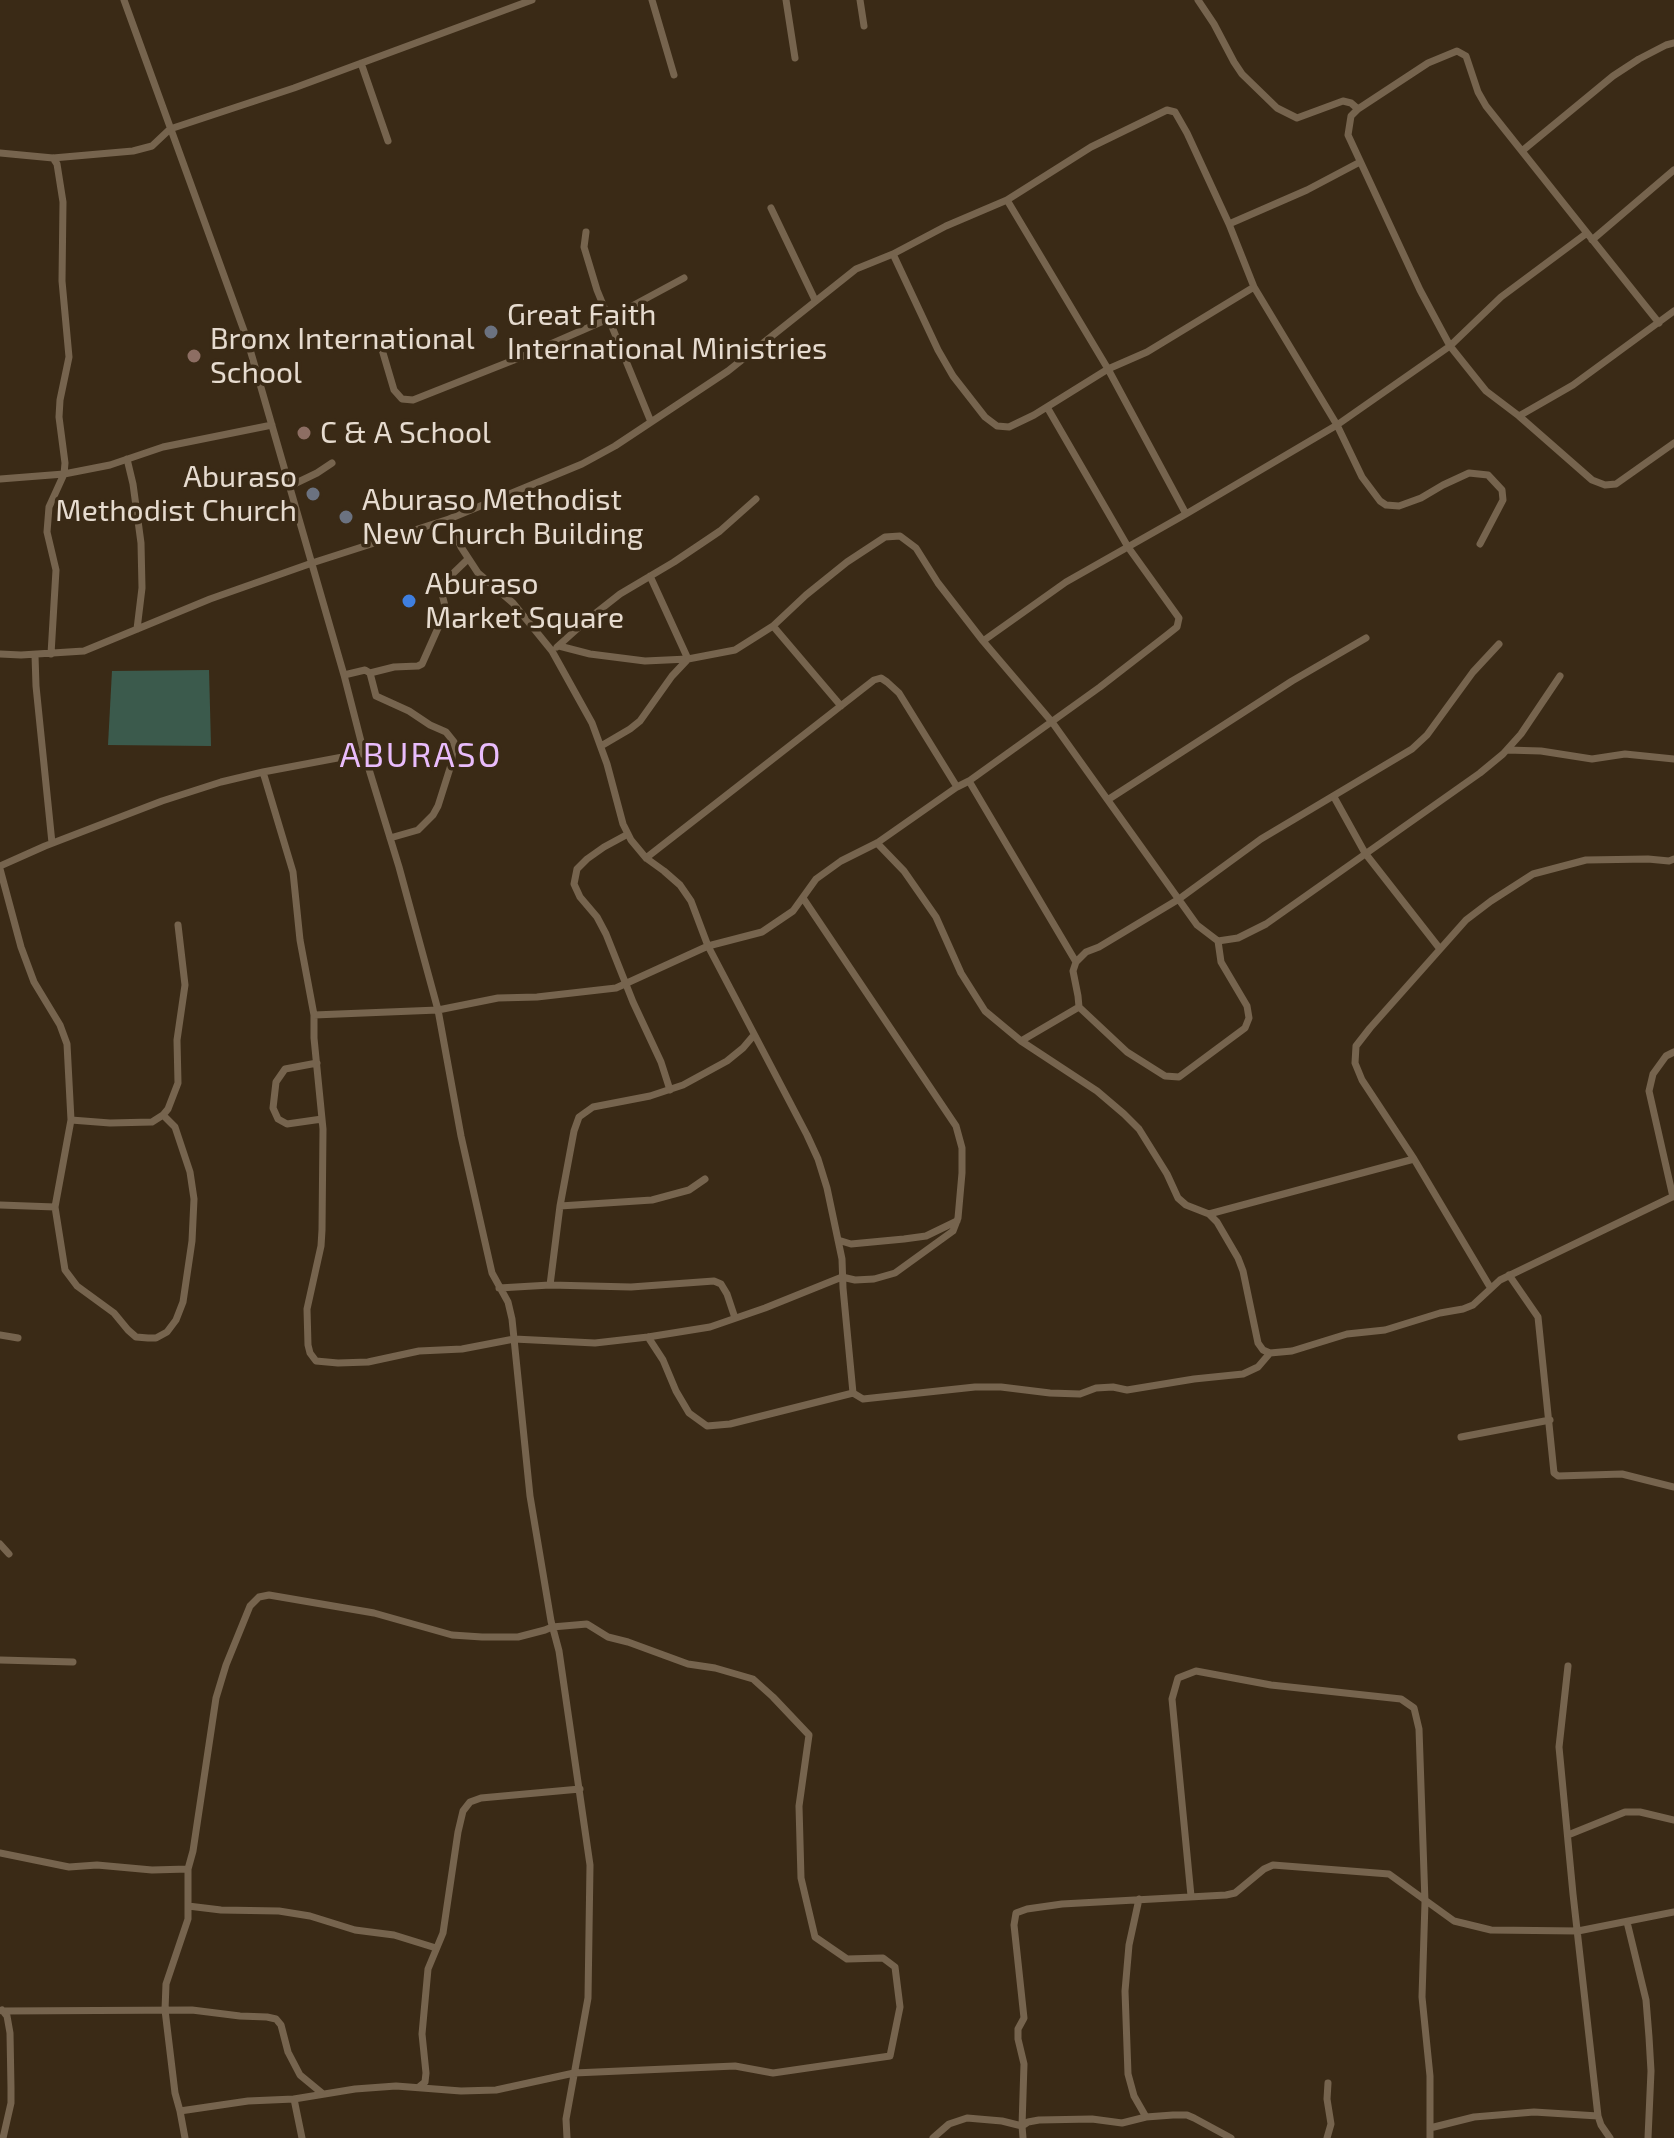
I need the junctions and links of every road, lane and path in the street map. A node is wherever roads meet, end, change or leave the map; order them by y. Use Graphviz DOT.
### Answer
graph roads {
  1 [pos="124,0"];
  2 [pos="532,0"];
  3 [pos="652,0"];
  4 [pos="786,0"];
  5 [pos="860,0"];
  6 [pos="1198,0"];
  7 [pos="864,26"];
  8 [pos="1674,43"];
  9 [pos="795,58"];
  10 [pos="361,63"];
  11 [pos="674,75"];
  12 [pos="1358,109"];
  13 [pos="170,129"];
  14 [pos="388,141"];
  15 [pos="1522,151"];
  16 [pos="0,153"];
  17 [pos="53,158"];
  18 [pos="1360,162"];
  19 [pos="1674,170"];
  20 [pos="1007,200"];
  21 [pos="771,208"];
  22 [pos="1229,224"];
  23 [pos="586,232"];
  24 [pos="1590,237"];
  25 [pos="893,254"];
  26 [pos="684,278"];
  27 [pos="1254,287"];
  28 [pos="815,300"];
  29 [pos="1674,311"];
  30 [pos="608,319"];
  31 [pos="1659,323"];
  32 [pos="378,336"];
  33 [pos="1450,346"];
  34 [pos="1108,369"];
  35 [pos="1047,407"];
  36 [pos="1519,416"];
  37 [pos="651,422"];
  38 [pos="272,425"];
  39 [pos="1337,425"];
  40 [pos="1674,443"];
  41 [pos="127,459"];
  42 [pos="332,463"];
  43 [pos="64,474"];
  44 [pos="0,479"];
  45 [pos="290,486"];
  46 [pos="756,499"];
  47 [pos="1186,514"];
  48 [pos="449,519"];
  49 [pos="1480,544"];
  50 [pos="1128,547"];
  51 [pos="468,559"];
  52 [pos="312,563"];
  53 [pos="650,576"];
  54 [pos="773,626"];
  55 [pos="137,629"];
  56 [pos="1366,638"];
  57 [pos="983,641"];
  58 [pos="1499,644"];
  59 [pos="555,648"];
  60 [pos="0,654"];
  61 [pos="51,654"];
  62 [pos="35,655"];
  63 [pos="688,659"];
  64 [pos="370,673"];
  65 [pos="344,675"];
  66 [pos="1560,676"];
  67 [pos="841,706"];
  68 [pos="1052,722"];
  69 [pos="601,746"];
  70 [pos="1507,750"];
  71 [pos="364,753"];
  72 [pos="1674,759"];
  73 [pos="263,772"];
  74 [pos="969,781"];
  75 [pos="957,787"];
  76 [pos="1334,797"];
  77 [pos="1109,799"];
  78 [pos="628,834"];
  79 [pos="390,838"];
  80 [pos="52,843"];
  81 [pos="877,843"];
  82 [pos="1365,853"];
  83 [pos="646,858"];
  84 [pos="1674,859"];
  85 [pos="0,868"];
  86 [pos="803,898"];
  87 [pos="1179,899"];
  88 [pos="178,925"];
  89 [pos="1218,941"];
  90 [pos="708,946"];
  91 [pos="1440,949"];
  92 [pos="1076,962"];
  93 [pos="627,984"];
  94 [pos="1079,1007"];
  95 [pos="438,1010"];
  96 [pos="314,1015"];
  97 [pos="754,1035"];
  98 [pos="1021,1041"];
  99 [pos="1674,1052"];
  100 [pos="317,1063"];
  101 [pos="670,1090"];
  102 [pos="163,1115"];
  103 [pos="322,1119"];
  104 [pos="71,1120"];
  105 [pos="1414,1159"];
  106 [pos="705,1179"];
  107 [pos="1674,1196"];
  108 [pos="0,1205"];
  109 [pos="560,1206"];
  110 [pos="55,1207"];
  111 [pos="1209,1214"];
  112 [pos="957,1221"];
  113 [pos="838,1240"];
  114 [pos="1509,1275"];
  115 [pos="842,1277"];
  116 [pos="550,1285"];
  117 [pos="1490,1287"];
  118 [pos="499,1288"];
  119 [pos="735,1318"];
  120 [pos="0,1335"];
  121 [pos="648,1337"];
  122 [pos="18,1338"];
  123 [pos="514,1339"];
  124 [pos="1270,1353"];
  125 [pos="853,1393"];
  126 [pos="1550,1420"];
  127 [pos="1461,1437"];
  128 [pos="1674,1487"];
  129 [pos="0,1544"];
  130 [pos="9,1554"];
  131 [pos="552,1627"];
  132 [pos="0,1660"];
  133 [pos="73,1662"];
  134 [pos="1568,1666"];
  135 [pos="580,1789"];
  136 [pos="1674,1820"];
  137 [pos="1568,1835"];
  138 [pos="0,1853"];
  139 [pos="188,1869"];
  140 [pos="1191,1896"];
  141 [pos="1139,1899"];
  142 [pos="1425,1902"];
  143 [pos="188,1906"];
  144 [pos="1674,1912"];
  145 [pos="1627,1922"];
  146 [pos="1578,1931"];
  147 [pos="436,1948"];
  148 [pos="1,2010"];
  149 [pos="165,2010"];
  150 [pos="574,2073"];
  151 [pos="1328,2083"];
  152 [pos="419,2087"];
  153 [pos="323,2094"];
  154 [pos="294,2099"];
  155 [pos="180,2111"];
  156 [pos="1598,2116"];
  157 [pos="1146,2117"];
  158 [pos="1022,2126"];
  159 [pos="1430,2128"];
  160 [pos="3,2138"];
  161 [pos="185,2138"];
  162 [pos="302,2138"];
  163 [pos="567,2138"];
  164 [pos="933,2138"];
  165 [pos="1023,2138"];
  166 [pos="1231,2138"];
  167 [pos="1327,2138"];
  168 [pos="1430,2138"];
  169 [pos="1610,2138"];
  170 [pos="1648,2138"];
  1 -- 13 [label="street"];
  2 -- 10 [label="street"];
  3 -- 11 [label="street"];
  4 -- 9 [label="street"];
  5 -- 7 [label="street"];
  6 -- 12 [label="street"];
  8 -- 15 [label="street"];
  10 -- 13 [label="street"];
  10 -- 14 [label="street"];
  12 -- 15 [label="street"];
  12 -- 18 [label="street"];
  13 -- 17 [label="street"];
  13 -- 38 [label="street"];
  15 -- 24 [label="street"];
  16 -- 17 [label="street"];
  17 -- 43 [label="street"];
  18 -- 22 [label="street"];
  18 -- 33 [label="street"];
  19 -- 24 [label="street"];
  20 -- 22 [label="street"];
  20 -- 25 [label="street"];
  20 -- 34 [label="street"];
  21 -- 28 [label="street"];
  22 -- 27 [label="street"];
  23 -- 30 [label="street"];
  24 -- 31 [label="street"];
  24 -- 33 [label="street"];
  25 -- 28 [label="street"];
  25 -- 35 [label="street"];
  26 -- 30 [label="street"];
  27 -- 34 [label="street"];
  27 -- 39 [label="street"];
  28 -- 37 [label="street"];
  29 -- 31 [label="street"];
  30 -- 32 [label="street"];
  30 -- 37 [label="street"];
  31 -- 36 [label="street"];
  33 -- 36 [label="street"];
  33 -- 39 [label="street"];
  34 -- 35 [label="street"];
  34 -- 47 [label="street"];
  35 -- 50 [label="street"];
  36 -- 40 [label="street"];
  37 -- 48 [label="street"];
  38 -- 41 [label="street"];
  38 -- 45 [label="street"];
  39 -- 47 [label="street"];
  39 -- 49 [label="street"];
  41 -- 43 [label="street"];
  41 -- 55 [label="street"];
  42 -- 45 [label="street"];
  43 -- 44 [label="street"];
  43 -- 61 [label="street"];
  45 -- 52 [label="street"];
  46 -- 53 [label="street"];
  47 -- 50 [label="street"];
  48 -- 51 [label="street"];
  48 -- 52 [label="street"];
  50 -- 57 [label="street"];
  50 -- 68 [label="street"];
  51 -- 59 [label="street"];
  51 -- 64 [label="street"];
  52 -- 55 [label="street"];
  52 -- 65 [label="street"];
  53 -- 59 [label="street"];
  53 -- 63 [label="street"];
  54 -- 57 [label="street"];
  54 -- 63 [label="street"];
  54 -- 67 [label="street"];
  55 -- 61 [label="street"];
  56 -- 77 [label="street"];
  57 -- 68 [label="street"];
  58 -- 76 [label="street"];
  59 -- 63 [label="street"];
  59 -- 69 [label="street"];
  60 -- 62 [label="street"];
  61 -- 62 [label="street"];
  62 -- 80 [label="street"];
  63 -- 69 [label="street"];
  64 -- 65 [label="street"];
  64 -- 79 [label="street"];
  65 -- 71 [label="street"];
  66 -- 70 [label="street"];
  67 -- 75 [label="street"];
  67 -- 83 [label="street"];
  68 -- 74 [label="street"];
  68 -- 77 [label="street"];
  69 -- 78 [label="street"];
  70 -- 72 [label="street"];
  70 -- 82 [label="street"];
  71 -- 73 [label="street"];
  71 -- 79 [label="street"];
  73 -- 80 [label="street"];
  73 -- 96 [label="street"];
  74 -- 75 [label="street"];
  74 -- 92 [label="street"];
  75 -- 81 [label="street"];
  76 -- 82 [label="street"];
  76 -- 87 [label="street"];
  77 -- 87 [label="street"];
  78 -- 83 [label="street"];
  78 -- 93 [label="street"];
  79 -- 95 [label="street"];
  80 -- 85 [label="street"];
  81 -- 86 [label="street"];
  81 -- 98 [label="street"];
  82 -- 89 [label="street"];
  82 -- 91 [label="street"];
  83 -- 90 [label="street"];
  84 -- 91 [label="street"];
  85 -- 104 [label="street"];
  86 -- 90 [label="street"];
  86 -- 112 [label="street"];
  87 -- 89 [label="street"];
  87 -- 92 [label="street"];
  88 -- 102 [label="street"];
  89 -- 94 [label="street"];
  90 -- 93 [label="street"];
  90 -- 97 [label="street"];
  91 -- 105 [label="street"];
  92 -- 94 [label="street"];
  93 -- 95 [label="street"];
  93 -- 101 [label="street"];
  94 -- 98 [label="street"];
  95 -- 96 [label="street"];
  95 -- 118 [label="street"];
  96 -- 100 [label="street"];
  97 -- 101 [label="street"];
  97 -- 113 [label="street"];
  98 -- 111 [label="street"];
  99 -- 107 [label="street"];
  100 -- 103 [label="street"];
  100 -- 103 [label="street"];
  101 -- 109 [label="street"];
  102 -- 104 [label="street"];
  102 -- 110 [label="street"];
  103 -- 123 [label="street"];
  104 -- 110 [label="street"];
  105 -- 111 [label="street"];
  105 -- 117 [label="street"];
  106 -- 109 [label="street"];
  107 -- 114 [label="street"];
  108 -- 110 [label="street"];
  109 -- 116 [label="street"];
  111 -- 124 [label="street"];
  112 -- 113 [label="street"];
  112 -- 115 [label="street"];
  113 -- 115 [label="street"];
  114 -- 117 [label="street"];
  114 -- 126 [label="street"];
  115 -- 119 [label="street"];
  115 -- 125 [label="street"];
  116 -- 118 [label="street"];
  116 -- 119 [label="street"];
  117 -- 124 [label="street"];
  118 -- 123 [label="street"];
  119 -- 121 [label="street"];
  120 -- 122 [label="street"];
  121 -- 123 [label="street"];
  121 -- 125 [label="street"];
  123 -- 131 [label="street"];
  124 -- 125 [label="street"];
  126 -- 127 [label="street"];
  126 -- 128 [label="street"];
  129 -- 130 [label="street"];
  131 -- 135 [label="street"];
  131 -- 139 [label="street"];
  131 -- 150 [label="street"];
  132 -- 133 [label="street"];
  134 -- 137 [label="street"];
  135 -- 147 [label="street"];
  135 -- 150 [label="street"];
  136 -- 137 [label="street"];
  137 -- 146 [label="street"];
  138 -- 139 [label="street"];
  139 -- 143 [label="street"];
  140 -- 141 [label="street"];
  140 -- 142 [label="street"];
  140 -- 142 [label="street"];
  141 -- 157 [label="street"];
  141 -- 158 [label="street"];
  142 -- 146 [label="street"];
  142 -- 159 [label="street"];
  143 -- 147 [label="street"];
  143 -- 149 [label="street"];
  144 -- 145 [label="street"];
  145 -- 146 [label="street"];
  145 -- 170 [label="street"];
  146 -- 156 [label="street"];
  147 -- 152 [label="street"];
  148 -- 149 [label="street"];
  148 -- 160 [label="street"];
  149 -- 153 [label="street"];
  149 -- 155 [label="street"];
  150 -- 152 [label="street"];
  150 -- 163 [label="street"];
  151 -- 167 [label="street"];
  152 -- 153 [label="street"];
  153 -- 154 [label="street"];
  154 -- 155 [label="street"];
  154 -- 162 [label="street"];
  155 -- 161 [label="street"];
  156 -- 159 [label="street"];
  156 -- 169 [label="street"];
  157 -- 158 [label="street"];
  157 -- 166 [label="street"];
  158 -- 164 [label="street"];
  158 -- 165 [label="street"];
  159 -- 168 [label="street"];
}
